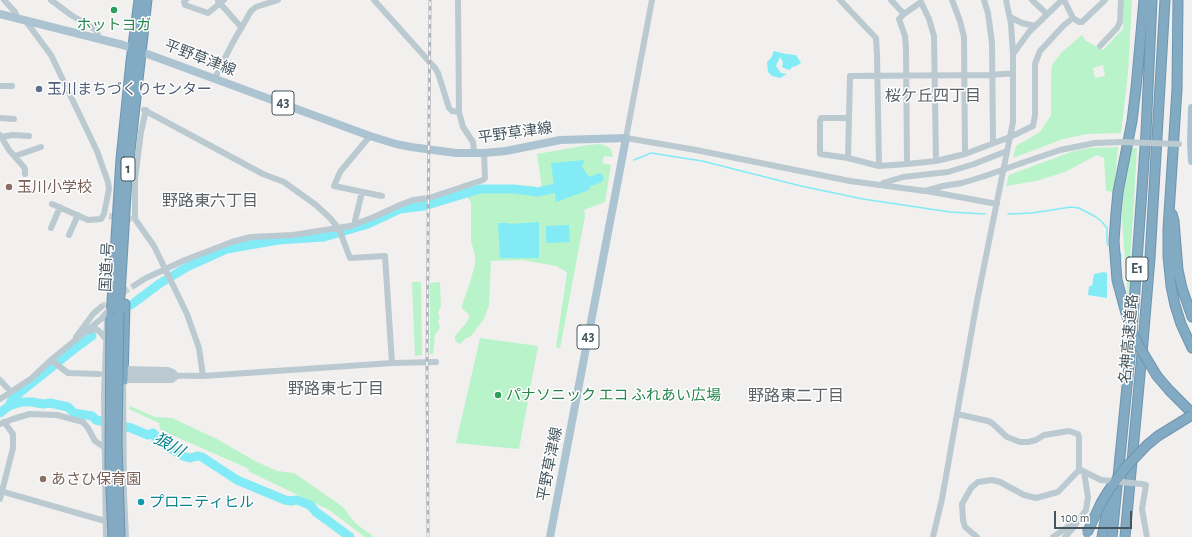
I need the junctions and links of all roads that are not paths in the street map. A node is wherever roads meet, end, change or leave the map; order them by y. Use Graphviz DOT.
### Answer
graph roads {
  1 [pos="4,0"];
  2 [pos="51,0"];
  3 [pos="138,0"];
  4 [pos="147,0"];
  5 [pos="186,0"];
  6 [pos="278,0"];
  7 [pos="374,0"];
  8 [pos="458,0"];
  9 [pos="652,0"];
  10 [pos="840,0"];
  11 [pos="891,0"];
  12 [pos="952,0"];
  13 [pos="984,0"];
  14 [pos="1006,0"];
  15 [pos="1032,0"];
  16 [pos="1063,0"];
  17 [pos="1105,0"];
  18 [pos="1121,0"];
  19 [pos="1144,0"];
  20 [pos="1152,0"];
  21 [pos="1165,0"];
  22 [pos="1178,0"];
  23 [pos="221,1"];
  24 [pos="0,14"];
  25 [pos="904,14"];
  26 [pos="1047,14"];
  27 [pos="1010,17"];
  28 [pos="1073,18"];
  29 [pos="21,19"];
  30 [pos="140,26"];
  31 [pos="1035,26"];
  32 [pos="241,27"];
  33 [pos="99,38"];
  34 [pos="1100,46"];
  35 [pos="137,49"];
  36 [pos="1013,54"];
  37 [pos="1013,73"];
  38 [pos="877,75"];
  39 [pos="906,75"];
  40 [pos="964,75"];
  41 [pos="992,75"];
  42 [pos="934,76"];
  43 [pos="215,78"];
  44 [pos="0,86"];
  45 [pos="12,86"];
  46 [pos="1192,108"];
  47 [pos="459,112"];
  48 [pos="0,118"];
  49 [pos="849,118"];
  50 [pos="14,119"];
  51 [pos="1,136"];
  52 [pos="29,136"];
  53 [pos="370,136"];
  54 [pos="1010,137"];
  55 [pos="626,138"];
  56 [pos="993,142"];
  57 [pos="1191,144"];
  58 [pos="41,147"];
  59 [pos="1007,151"];
  60 [pos="474,153"];
  61 [pos="484,153"];
  62 [pos="965,154"];
  63 [pos="14,156"];
  64 [pos="848,158"];
  65 [pos="936,161"];
  66 [pos="1192,161"];
  67 [pos="907,164"];
  68 [pos="879,166"];
  69 [pos="25,174"];
  70 [pos="131,179"];
  71 [pos="880,184"];
  72 [pos="925,191"];
  73 [pos="362,192"];
  74 [pos="382,196"];
  75 [pos="52,204"];
  76 [pos="997,204"];
  77 [pos="1170,205"];
  78 [pos="60,207"];
  79 [pos="78,215"];
  80 [pos="354,224"];
  81 [pos="51,228"];
  82 [pos="340,232"];
  83 [pos="69,235"];
  84 [pos="119,243"];
  85 [pos="168,274"];
  86 [pos="135,285"];
  87 [pos="110,312"];
  88 [pos="1192,317"];
  89 [pos="87,331"];
  90 [pos="106,338"];
  91 [pos="73,342"];
  92 [pos="1131,346"];
  93 [pos="1192,348"];
  94 [pos="51,360"];
  95 [pos="436,362"];
  96 [pos="392,363"];
  97 [pos="99,374"];
  98 [pos="125,375"];
  99 [pos="177,376"];
  100 [pos="203,376"];
  101 [pos="0,380"];
  102 [pos="11,392"];
  103 [pos="0,399"];
  104 [pos="957,414"];
  105 [pos="1192,414"];
  106 [pos="2,423"];
  107 [pos="104,447"];
  108 [pos="123,454"];
  109 [pos="104,457"];
  110 [pos="1082,471"];
  111 [pos="1,491"];
  112 [pos="0,499"];
  113 [pos="1078,520"];
  114 [pos="104,522"];
  115 [pos="1086,535"];
  116 [pos="106,537"];
  117 [pos="113,537"];
  118 [pos="120,537"];
  119 [pos="126,537"];
  120 [pos="550,537"];
  121 [pos="933,537"];
  122 [pos="977,537"];
  123 [pos="1053,537"];
  124 [pos="1065,537"];
  125 [pos="1102,537"];
  126 [pos="1112,537"];
  127 [pos="1124,537"];
  128 [pos="1147,537"];
  1 -- 29 [label="street"];
  2 -- 33 [label="street"];
  3 -- 30 [label="highway, 国道1号 / 1"];
  4 -- 30 [label="highway, 国道1号 / 1"];
  5 -- 23 [label="street"];
  6 -- 32 [label="street"];
  7 -- 47 [label="street"];
  8 -- 47 [label="street"];
  9 -- 55 [label="street"];
  10 -- 38 [label="street"];
  11 -- 25 [label="street"];
  12 -- 40 [label="street"];
  13 -- 41 [label="street"];
  14 -- 27 [label="street"];
  15 -- 26 [label="street"];
  16 -- 26 [label="street"];
  16 -- 28 [label="street"];
  17 -- 28 [label="street"];
  18 -- 34 [label="street"];
  19 -- 105 [label="highway, bridge"];
  20 -- 92 [label="highway, 名神高速道路 / E1"];
  21 -- 127 [label="highway, 名神高速道路 / E1"];
  22 -- 77 [label="highway"];
  23 -- 32 [label="street"];
  24 -- 29 [label="main road, 平野草津線 / 43"];
  25 -- 39 [label="street"];
  25 -- 42 [label="street"];
  26 -- 31 [label="street"];
  27 -- 31 [label="street"];
  27 -- 36 [label="street"];
  28 -- 54 [label="street"];
  29 -- 33 [label="main road, 平野草津線 / 43"];
  29 -- 79 [label="street"];
  30 -- 35 [label="highway, 国道1号 / 1"];
  31 -- 36 [label="street"];
  32 -- 43 [label="street"];
  33 -- 35 [label="main road, 平野草津線 / 43"];
  35 -- 43 [label="main road, 平野草津線 / 43"];
  35 -- 70 [label="highway, 国道1号 / 1"];
  35 -- 84 [label="highway, 国道1号 / 1"];
  36 -- 37 [label="street"];
  37 -- 41 [label="street"];
  37 -- 54 [label="street"];
  38 -- 39 [label="street"];
  38 -- 49 [label="street"];
  38 -- 68 [label="street"];
  39 -- 42 [label="street"];
  39 -- 67 [label="street"];
  40 -- 41 [label="street"];
  40 -- 42 [label="street"];
  40 -- 62 [label="street"];
  41 -- 56 [label="street"];
  42 -- 65 [label="street"];
  43 -- 53 [label="main road, 平野草津線 / 43"];
  44 -- 45 [label="street"];
  46 -- 57 [label="main road"];
  47 -- 60 [label="street"];
  48 -- 50 [label="street"];
  49 -- 64 [label="street"];
  49 -- 64 [label="street"];
  51 -- 52 [label="street"];
  51 -- 63 [label="street"];
  53 -- 60 [label="main road, 平野草津線 / 43"];
  53 -- 73 [label="street"];
  54 -- 56 [label="street"];
  54 -- 59 [label="street"];
  55 -- 61 [label="main road, 平野草津線 / 43"];
  55 -- 71 [label="street"];
  55 -- 120 [label="main road, 平野草津線 / 43"];
  56 -- 62 [label="street"];
  57 -- 66 [label="main road"];
  57 -- 72 [label="street, bridge"];
  58 -- 63 [label="street"];
  59 -- 71 [label="street"];
  59 -- 76 [label="street"];
  60 -- 61 [label="main road, 平野草津線 / 43"];
  61 -- 80 [label="street"];
  62 -- 65 [label="street"];
  63 -- 69 [label="street"];
  64 -- 68 [label="street"];
  65 -- 67 [label="street"];
  67 -- 68 [label="street"];
  70 -- 82 [label="street"];
  70 -- 84 [label="highway, 国道1号 / 1"];
  70 -- 85 [label="street"];
  71 -- 72 [label="street"];
  72 -- 76 [label="street"];
  73 -- 74 [label="street"];
  73 -- 80 [label="street"];
  75 -- 78 [label="street"];
  76 -- 104 [label="street"];
  77 -- 88 [label="highway"];
  77 -- 93 [label="highway"];
  78 -- 79 [label="street"];
  78 -- 81 [label="street"];
  79 -- 83 [label="street"];
  80 -- 82 [label="street"];
  82 -- 85 [label="street"];
  82 -- 96 [label="street"];
  84 -- 87 [label="highway, 国道1号 / 1"];
  84 -- 98 [label="highway"];
  85 -- 86 [label="street"];
  85 -- 100 [label="street"];
  87 -- 89 [label="street"];
  87 -- 90 [label="street"];
  87 -- 91 [label="street"];
  87 -- 117 [label="highway, 国道1号 / 1, bridge"];
  87 -- 118 [label="highway, 国道1号 / 1, bridge"];
  89 -- 90 [label="street"];
  89 -- 91 [label="street"];
  90 -- 107 [label="street"];
  91 -- 94 [label="street"];
  92 -- 125 [label="highway"];
  92 -- 126 [label="highway, 名神高速道路 / E1"];
  94 -- 97 [label="street"];
  94 -- 102 [label="street"];
  95 -- 96 [label="street"];
  96 -- 100 [label="street"];
  98 -- 99 [label="street"];
  98 -- 99 [label="street"];
  98 -- 108 [label="street"];
  99 -- 100 [label="street"];
  101 -- 102 [label="street"];
  102 -- 103 [label="street"];
  104 -- 110 [label="street"];
  104 -- 121 [label="street"];
  105 -- 115 [label="highway, bridge"];
  106 -- 107 [label="street"];
  106 -- 111 [label="street"];
  107 -- 109 [label="street"];
  108 -- 109 [label="street"];
  108 -- 119 [label="street"];
  109 -- 114 [label="street"];
  110 -- 113 [label="street"];
  110 -- 122 [label="street"];
  110 -- 128 [label="street, bridge"];
  111 -- 112 [label="street"];
  111 -- 114 [label="street"];
  113 -- 123 [label="street"];
  113 -- 124 [label="street"];
  114 -- 116 [label="street"];
  114 -- 119 [label="street"];
}
